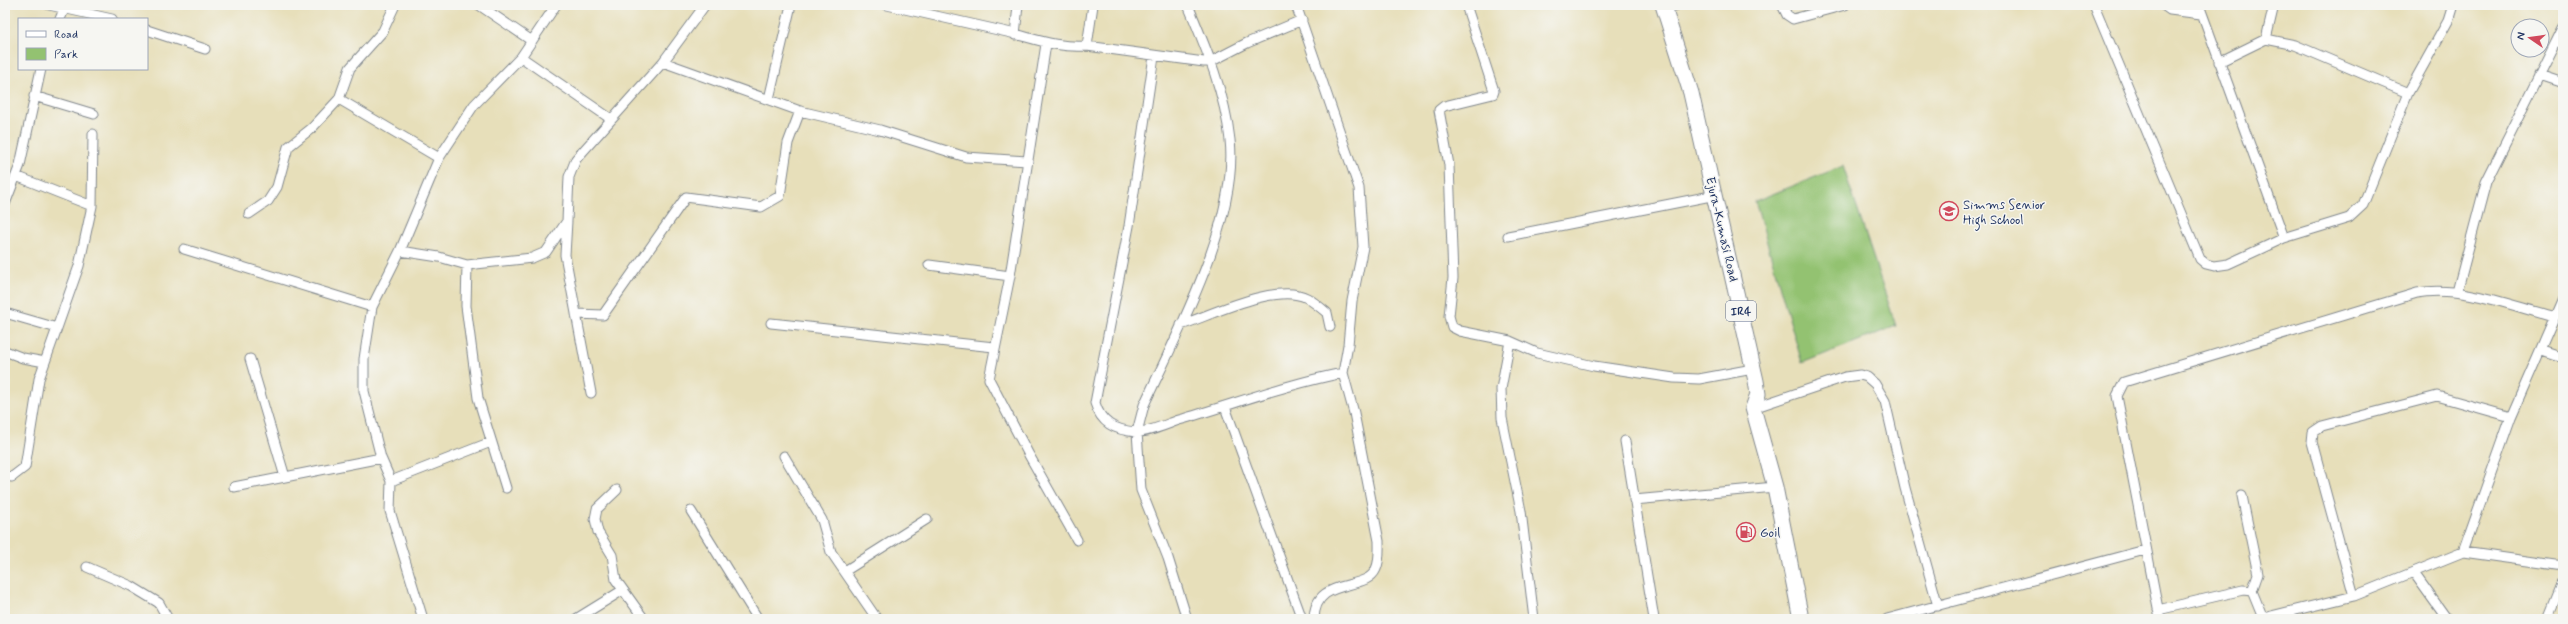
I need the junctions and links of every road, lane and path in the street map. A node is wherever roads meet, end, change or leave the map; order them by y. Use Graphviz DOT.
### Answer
graph roads {
  1 [pos="49,5"];
  2 [pos="395,5"];
  3 [pos="479,5"];
  4 [pos="556,5"];
  5 [pos="705,5"];
  6 [pos="791,5"];
  7 [pos="887,5"];
  8 [pos="1018,5"];
  9 [pos="1093,5"];
  10 [pos="1188,5"];
  11 [pos="1296,5"];
  12 [pos="1466,5"];
  13 [pos="1782,5"];
  14 [pos="1845,5"];
  15 [pos="2094,5"];
  16 [pos="2162,5"];
  17 [pos="2274,5"];
  18 [pos="2453,5"];
  19 [pos="65,6"];
  20 [pos="1668,6"];
  21 [pos="2200,10"];
  22 [pos="60,18"];
  23 [pos="108,18"];
  24 [pos="1302,20"];
  25 [pos="2563,28"];
  26 [pos="148,30"];
  27 [pos="1015,34"];
  28 [pos="2266,39"];
  29 [pos="532,41"];
  30 [pos="1046,44"];
  31 [pos="1087,46"];
  32 [pos="205,49"];
  33 [pos="1154,56"];
  34 [pos="521,57"];
  35 [pos="1212,61"];
  36 [pos="663,62"];
  37 [pos="2219,62"];
  38 [pos="41,70"];
  39 [pos="2538,75"];
  40 [pos="2563,83"];
  41 [pos="2408,93"];
  42 [pos="34,96"];
  43 [pos="339,99"];
  44 [pos="769,99"];
  45 [pos="800,110"];
  46 [pos="94,114"];
  47 [pos="611,119"];
  48 [pos="93,134"];
  49 [pos="439,158"];
  50 [pos="1028,161"];
  51 [pos="16,176"];
  52 [pos="1716,195"];
  53 [pos="5,204"];
  54 [pos="92,206"];
  55 [pos="249,214"];
  56 [pos="567,220"];
  57 [pos="1508,236"];
  58 [pos="2284,238"];
  59 [pos="184,248"];
  60 [pos="400,251"];
  61 [pos="467,265"];
  62 [pos="929,265"];
  63 [pos="1010,276"];
  64 [pos="2458,292"];
  65 [pos="2563,298"];
  66 [pos="372,307"];
  67 [pos="5,313"];
  68 [pos="576,314"];
  69 [pos="2556,317"];
  70 [pos="771,323"];
  71 [pos="1181,325"];
  72 [pos="1330,327"];
  73 [pos="57,328"];
  74 [pos="1510,341"];
  75 [pos="994,348"];
  76 [pos="5,351"];
  77 [pos="2542,351"];
  78 [pos="2563,358"];
  79 [pos="250,359"];
  80 [pos="45,362"];
  81 [pos="1753,369"];
  82 [pos="1343,373"];
  83 [pos="591,393"];
  84 [pos="1225,407"];
  85 [pos="1753,408"];
  86 [pos="2511,417"];
  87 [pos="1137,432"];
  88 [pos="1625,441"];
  89 [pos="491,442"];
  90 [pos="784,456"];
  91 [pos="380,458"];
  92 [pos="5,476"];
  93 [pos="285,477"];
  94 [pos="391,481"];
  95 [pos="234,487"];
  96 [pos="1775,487"];
  97 [pos="506,488"];
  98 [pos="617,490"];
  99 [pos="2242,496"];
  100 [pos="1634,500"];
  101 [pos="691,511"];
  102 [pos="927,519"];
  103 [pos="1077,540"];
  104 [pos="2145,550"];
  105 [pos="2463,552"];
  106 [pos="2563,566"];
  107 [pos="87,567"];
  108 [pos="845,571"];
  109 [pos="2414,573"];
  110 [pos="2563,582"];
  111 [pos="623,590"];
  112 [pos="2252,591"];
  113 [pos="2354,596"];
  114 [pos="1938,606"];
  115 [pos="2158,610"];
  116 [pos="168,619"];
  117 [pos="423,619"];
  118 [pos="576,619"];
  119 [pos="644,619"];
  120 [pos="758,619"];
  121 [pos="878,619"];
  122 [pos="1186,619"];
  123 [pos="1302,619"];
  124 [pos="1314,619"];
  125 [pos="1534,619"];
  126 [pos="1654,619"];
  127 [pos="1801,619"];
  128 [pos="1887,619"];
  129 [pos="2160,619"];
  130 [pos="2263,619"];
  131 [pos="2447,619"];
  132 [pos="2548,619"];
  1 -- 19 [label="street"];
  2 -- 43 [label="street"];
  3 -- 29 [label="street"];
  4 -- 29 [label="street"];
  5 -- 36 [label="street"];
  6 -- 44 [label="street"];
  7 -- 27 [label="street"];
  8 -- 27 [label="street"];
  9 -- 31 [label="street"];
  10 -- 35 [label="street"];
  11 -- 24 [label="street"];
  12 -- 74 [label="street"];
  13 -- 14 [label="street"];
  15 -- 58 [label="street"];
  16 -- 21 [label="street"];
  17 -- 28 [label="street"];
  18 -- 41 [label="street"];
  19 -- 22 [label="street"];
  19 -- 23 [label="street"];
  20 -- 52 [label="main road, Ejura-Kumasi Road / IR4"];
  21 -- 37 [label="street"];
  24 -- 35 [label="street"];
  24 -- 82 [label="street"];
  25 -- 39 [label="street"];
  26 -- 32 [label="street"];
  27 -- 30 [label="street"];
  28 -- 37 [label="street"];
  28 -- 41 [label="street"];
  29 -- 34 [label="street"];
  30 -- 31 [label="street"];
  30 -- 50 [label="street"];
  31 -- 33 [label="street"];
  33 -- 35 [label="street"];
  33 -- 87 [label="street"];
  34 -- 47 [label="street"];
  34 -- 49 [label="street"];
  35 -- 71 [label="street"];
  36 -- 44 [label="street"];
  36 -- 47 [label="street"];
  37 -- 58 [label="street"];
  38 -- 42 [label="street"];
  39 -- 40 [label="street"];
  39 -- 64 [label="street"];
  41 -- 58 [label="street"];
  42 -- 46 [label="street"];
  42 -- 51 [label="street"];
  43 -- 49 [label="street"];
  43 -- 55 [label="street"];
  44 -- 45 [label="street"];
  45 -- 50 [label="street"];
  45 -- 68 [label="street"];
  47 -- 56 [label="street"];
  48 -- 54 [label="street"];
  49 -- 60 [label="street"];
  50 -- 63 [label="street"];
  51 -- 53 [label="street"];
  51 -- 54 [label="street"];
  52 -- 57 [label="street"];
  52 -- 81 [label="main road, Ejura-Kumasi Road / IR4"];
  54 -- 73 [label="street"];
  56 -- 61 [label="street"];
  56 -- 68 [label="street"];
  59 -- 66 [label="street"];
  60 -- 61 [label="street"];
  60 -- 66 [label="street"];
  61 -- 89 [label="street"];
  62 -- 63 [label="street"];
  63 -- 75 [label="street"];
  64 -- 69 [label="street"];
  64 -- 104 [label="street"];
  65 -- 69 [label="street"];
  66 -- 91 [label="street"];
  67 -- 73 [label="street"];
  68 -- 83 [label="street"];
  69 -- 77 [label="street"];
  70 -- 75 [label="street"];
  71 -- 72 [label="street"];
  71 -- 87 [label="street"];
  73 -- 80 [label="street"];
  74 -- 81 [label="street"];
  74 -- 125 [label="street"];
  75 -- 103 [label="street"];
  76 -- 80 [label="street"];
  77 -- 78 [label="street"];
  77 -- 86 [label="street"];
  79 -- 93 [label="street"];
  80 -- 92 [label="street"];
  81 -- 85 [label="main road, Ejura-Kumasi Road / IR4"];
  82 -- 84 [label="street"];
  82 -- 124 [label="street"];
  84 -- 87 [label="street"];
  84 -- 123 [label="street"];
  85 -- 96 [label="main road, Ejura-Kumasi Road / IR4"];
  85 -- 114 [label="street"];
  86 -- 105 [label="street"];
  86 -- 113 [label="street"];
  87 -- 122 [label="street"];
  88 -- 100 [label="street"];
  89 -- 94 [label="street"];
  89 -- 97 [label="street"];
  90 -- 108 [label="street"];
  91 -- 93 [label="street"];
  91 -- 94 [label="street"];
  93 -- 95 [label="street"];
  94 -- 117 [label="street"];
  96 -- 100 [label="street"];
  96 -- 127 [label="main road, Ejura-Kumasi Road / IR4"];
  98 -- 111 [label="street"];
  99 -- 112 [label="street"];
  100 -- 126 [label="street"];
  101 -- 120 [label="street"];
  102 -- 108 [label="street"];
  104 -- 114 [label="street"];
  104 -- 115 [label="street"];
  105 -- 106 [label="street"];
  105 -- 109 [label="street"];
  107 -- 116 [label="street"];
  108 -- 121 [label="street"];
  109 -- 113 [label="street"];
  109 -- 131 [label="street"];
  110 -- 132 [label="street"];
  111 -- 118 [label="street"];
  111 -- 119 [label="street"];
  112 -- 115 [label="street"];
  112 -- 130 [label="street"];
  113 -- 130 [label="street"];
  114 -- 128 [label="street"];
  115 -- 129 [label="street"];
}
